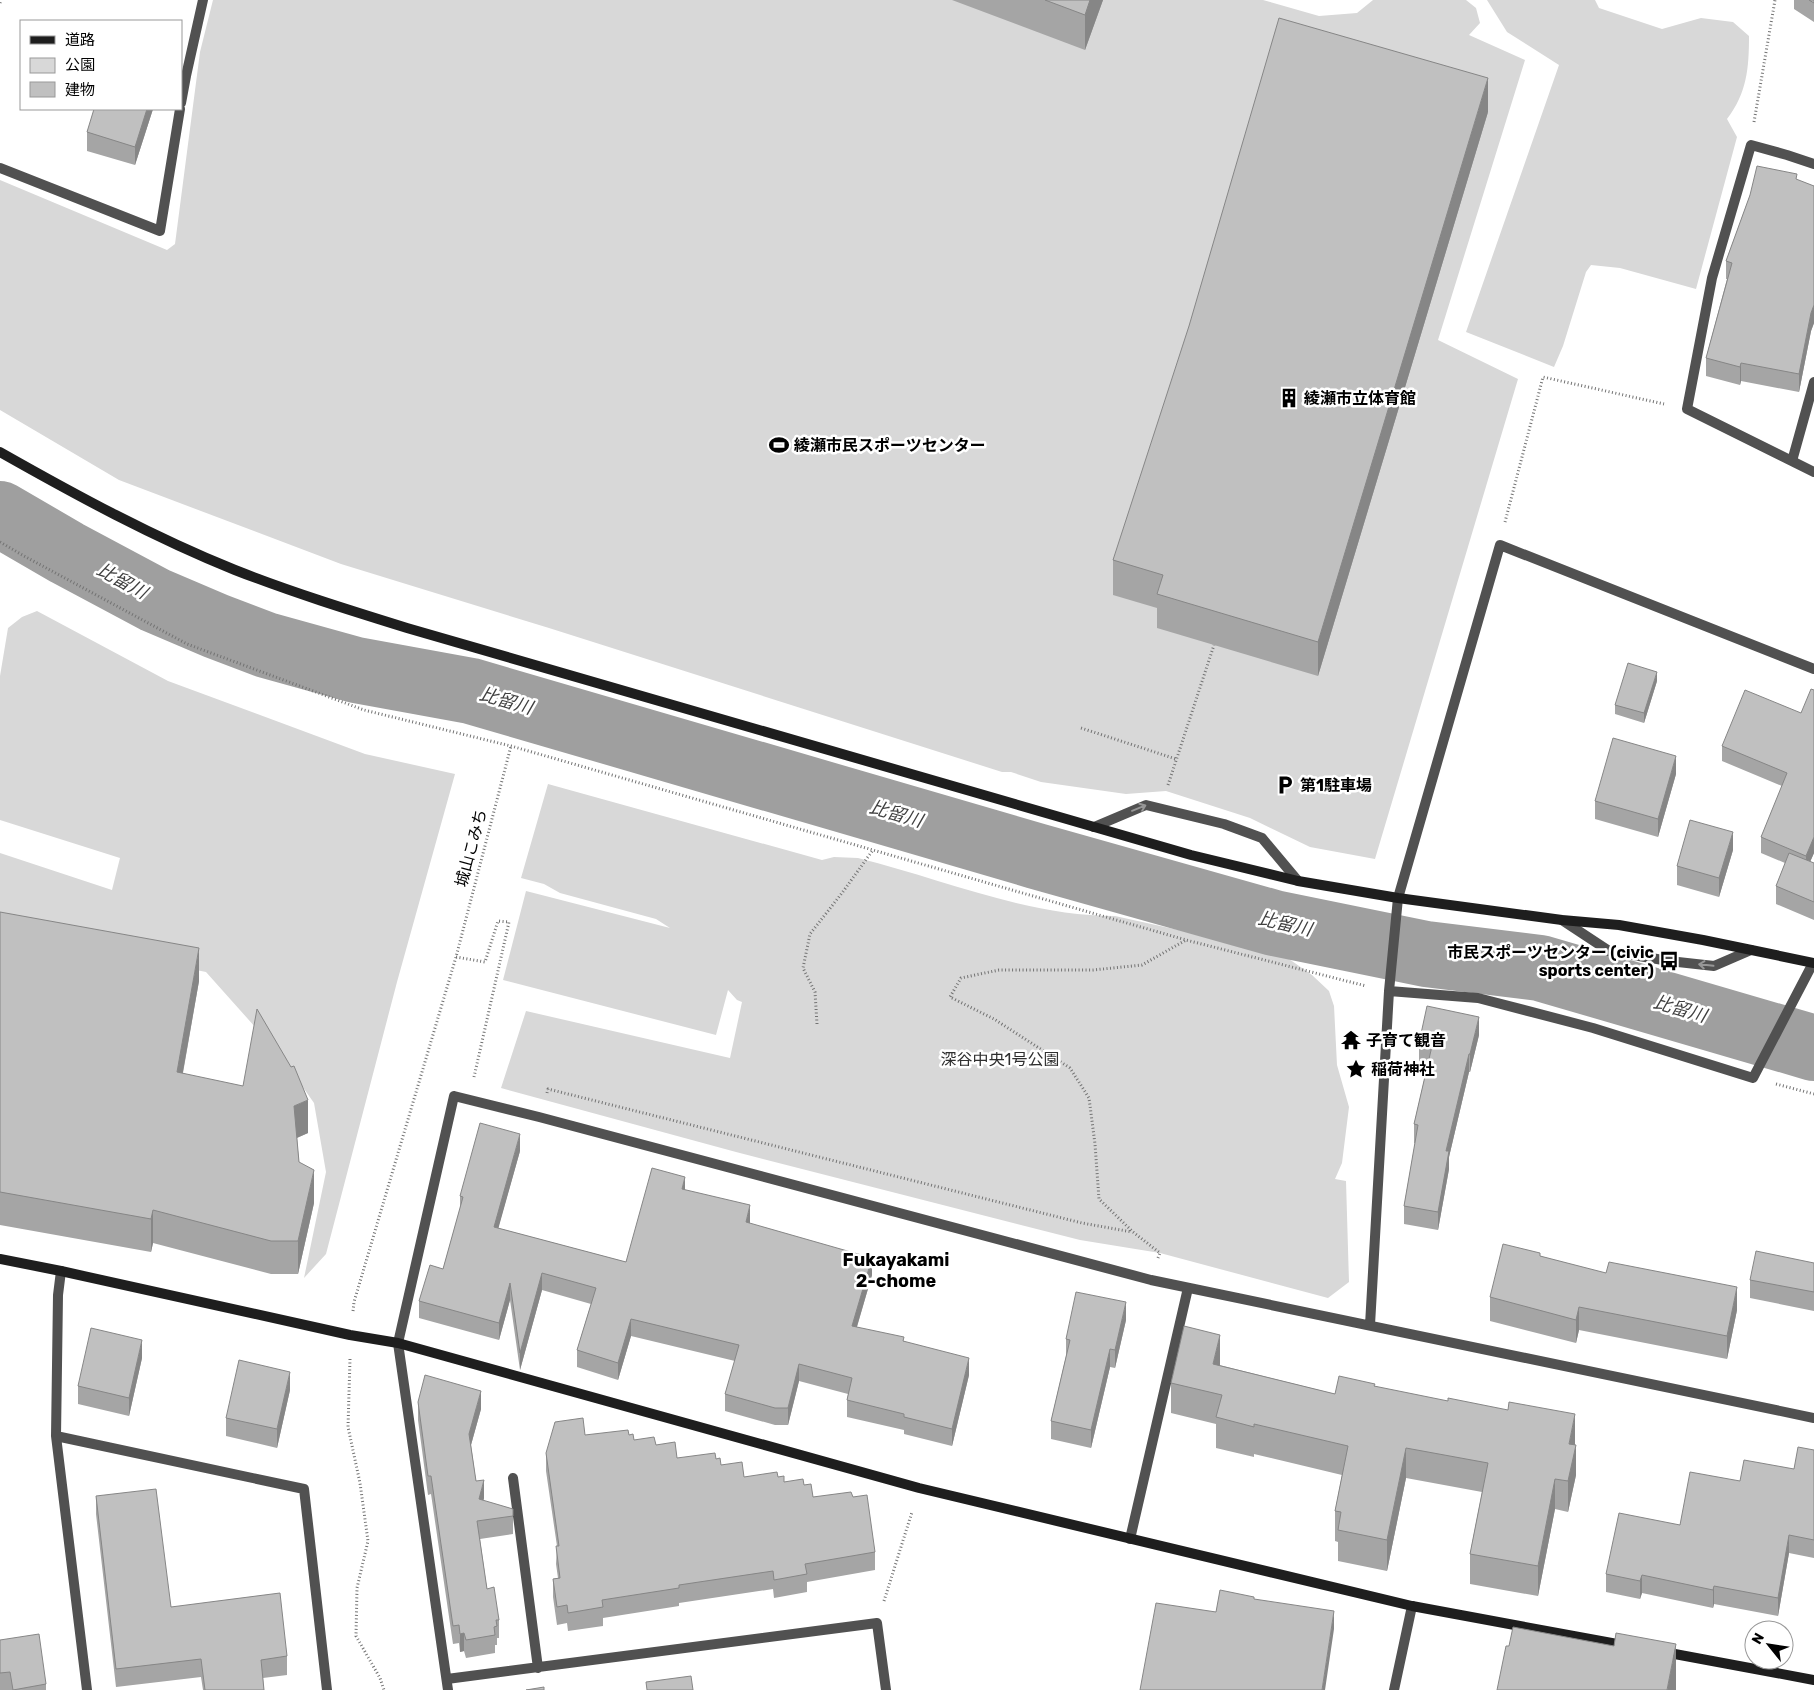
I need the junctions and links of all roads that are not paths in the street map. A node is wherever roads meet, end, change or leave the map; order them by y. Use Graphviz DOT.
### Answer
graph roads {
  1 [pos="203,0"];
  2 [pos="182,98"];
  3 [pos="180,110"];
  4 [pos="1814,164"];
  5 [pos="0,168"];
  6 [pos="1814,382"];
  7 [pos="0,452"];
  8 [pos="1792,461"];
  9 [pos="1814,472"];
  10 [pos="1814,669"];
  11 [pos="1094,827"];
  12 [pos="1298,881"];
  13 [pos="1398,898"];
  14 [pos="1562,920"];
  15 [pos="1751,950"];
  16 [pos="1814,963"];
  17 [pos="1389,991"];
  18 [pos="0,1259"];
  19 [pos="61,1271"];
  20 [pos="1188,1288"];
  21 [pos="1370,1325"];
  22 [pos="398,1343"];
  23 [pos="1814,1418"];
  24 [pos="56,1436"];
  25 [pos="513,1478"];
  26 [pos="1130,1539"];
  27 [pos="1412,1606"];
  28 [pos="1638,1648"];
  29 [pos="1657,1651"];
  30 [pos="538,1668"];
  31 [pos="447,1679"];
  32 [pos="1814,1680"];
  33 [pos="87,1690"];
  34 [pos="327,1690"];
  35 [pos="448,1690"];
  36 [pos="886,1690"];
  37 [pos="1394,1690"];
  1 -- 2 [label="street"];
  3 -- 5 [label="street"];
  4 -- 8 [label="street"];
  6 -- 8 [label="street"];
  7 -- 11 [label="street"];
  8 -- 9 [label="street"];
  10 -- 13 [label="street"];
  11 -- 12 [label="street"];
  11 -- 12 [label="street, one-way"];
  12 -- 13 [label="street"];
  13 -- 14 [label="street"];
  13 -- 17 [label="street"];
  14 -- 15 [label="street"];
  15 -- 14 [label="street, one-way"];
  15 -- 16 [label="street"];
  16 -- 17 [label="street"];
  17 -- 21 [label="street"];
  18 -- 19 [label="street"];
  19 -- 22 [label="street"];
  19 -- 24 [label="street"];
  20 -- 21 [label="street"];
  20 -- 22 [label="street"];
  20 -- 26 [label="street"];
  21 -- 23 [label="street"];
  22 -- 26 [label="street"];
  22 -- 31 [label="street"];
  24 -- 33 [label="street"];
  24 -- 34 [label="street"];
  25 -- 30 [label="street"];
  26 -- 27 [label="street"];
  27 -- 28 [label="street"];
  27 -- 37 [label="street"];
  29 -- 32 [label="street"];
  30 -- 31 [label="street"];
  30 -- 36 [label="street"];
  31 -- 35 [label="street"];
}
